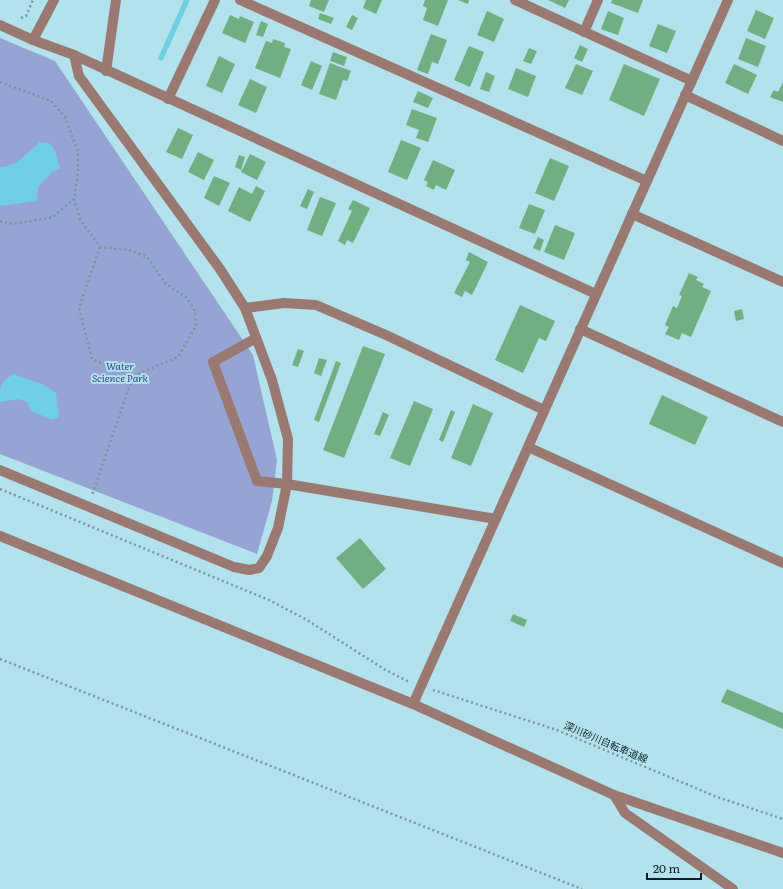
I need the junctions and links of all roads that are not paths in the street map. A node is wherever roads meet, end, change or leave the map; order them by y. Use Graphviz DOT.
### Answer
graph roads {
  1 [pos="54,0"];
  2 [pos="116,0"];
  3 [pos="215,0"];
  4 [pos="240,0"];
  5 [pos="515,0"];
  6 [pos="598,0"];
  7 [pos="728,0"];
  8 [pos="0,25"];
  9 [pos="584,32"];
  10 [pos="33,40"];
  11 [pos="74,55"];
  12 [pos="106,71"];
  13 [pos="692,80"];
  14 [pos="686,95"];
  15 [pos="168,99"];
  16 [pos="783,141"];
  17 [pos="647,181"];
  18 [pos="632,214"];
  19 [pos="783,282"];
  20 [pos="596,294"];
  21 [pos="245,308"];
  22 [pos="580,329"];
  23 [pos="256,338"];
  24 [pos="544,410"];
  25 [pos="783,422"];
  26 [pos="528,447"];
  27 [pos="0,470"];
  28 [pos="287,484"];
  29 [pos="496,519"];
  30 [pos="0,536"];
  31 [pos="783,564"];
  32 [pos="413,704"];
  33 [pos="614,795"];
  34 [pos="783,853"];
  35 [pos="733,889"];
  1 -- 10 [label="street"];
  2 -- 12 [label="street"];
  3 -- 15 [label="street"];
  4 -- 17 [label="street"];
  5 -- 9 [label="street"];
  6 -- 9 [label="street"];
  7 -- 13 [label="street"];
  8 -- 10 [label="street"];
  9 -- 13 [label="street"];
  10 -- 11 [label="street"];
  11 -- 12 [label="street"];
  11 -- 21 [label="street"];
  12 -- 15 [label="street"];
  13 -- 14 [label="street"];
  14 -- 16 [label="street"];
  14 -- 17 [label="street"];
  15 -- 20 [label="street"];
  17 -- 18 [label="street"];
  18 -- 19 [label="street"];
  18 -- 20 [label="street"];
  20 -- 22 [label="street"];
  21 -- 23 [label="street"];
  21 -- 24 [label="street"];
  22 -- 24 [label="street"];
  22 -- 25 [label="street"];
  23 -- 28 [label="street"];
  23 -- 28 [label="street"];
  24 -- 26 [label="street"];
  26 -- 29 [label="street"];
  26 -- 31 [label="street"];
  27 -- 28 [label="street"];
  28 -- 29 [label="street"];
  29 -- 32 [label="street"];
  30 -- 32 [label="street"];
  32 -- 33 [label="street"];
  33 -- 34 [label="street"];
  33 -- 35 [label="street"];
}
